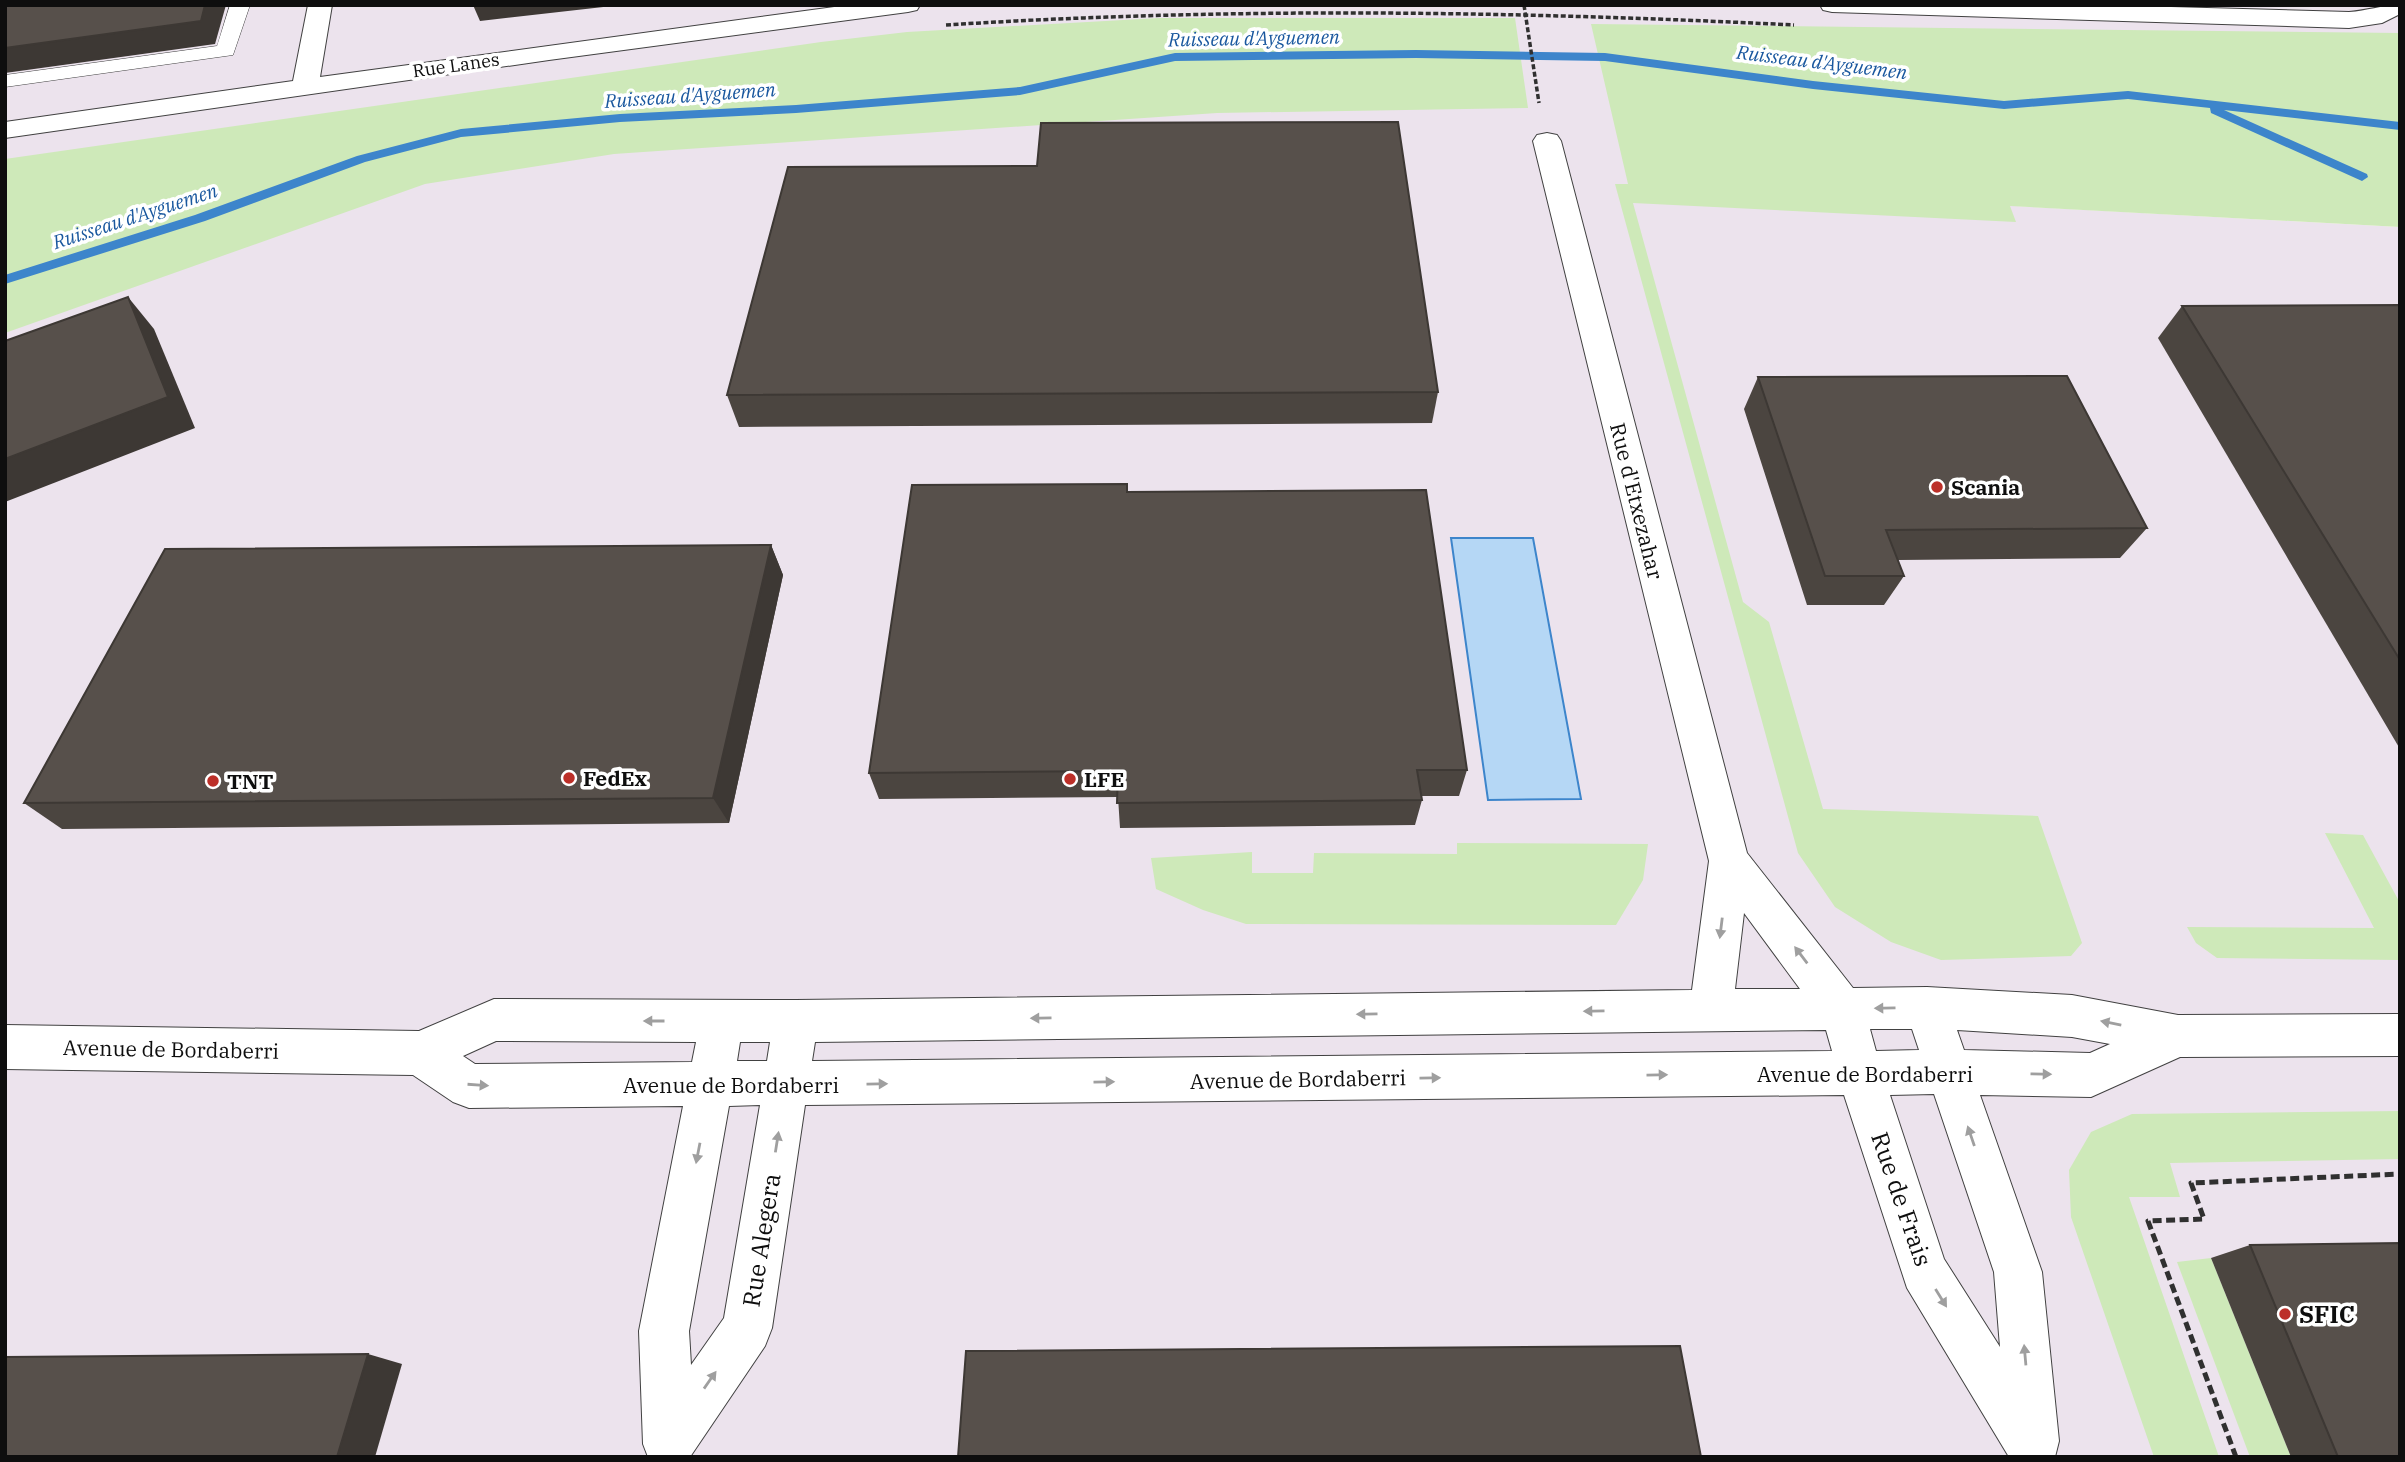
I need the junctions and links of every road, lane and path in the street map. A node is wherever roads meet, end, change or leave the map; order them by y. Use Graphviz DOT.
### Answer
graph roads {
  1 [pos="240,5"];
  2 [pos="320,5"];
  3 [pos="908,5"];
  4 [pos="1342,5"];
  5 [pos="1524,5"];
  6 [pos="1832,5"];
  7 [pos="2398,5"];
  8 [pos="1343,12"];
  9 [pos="5,81"];
  10 [pos="305,88"];
  11 [pos="1544,127"];
  12 [pos="5,130"];
  13 [pos="1729,861"];
  14 [pos="1927,1008"];
  15 [pos="1842,1009"];
  16 [pos="1712,1010"];
  17 [pos="796,1021"];
  18 [pos="722,1022"];
  19 [pos="2400,1035"];
  20 [pos="2178,1036"];
  21 [pos="5,1047"];
  22 [pos="420,1053"];
  23 [pos="1948,1072"];
  24 [pos="1860,1073"];
  25 [pos="786,1085"];
  26 [pos="710,1086"];
  27 [pos="2400,1174"];
  28 [pos="669,1446"];
  29 [pos="2035,1452"];
  30 [pos="2236,1457"];
  1 -- 9 [label="lane"];
  2 -- 10 [label="street"];
  3 -- 10 [label="street, Rue Lanes"];
  4 -- 8 [label="path"];
  5 -- 11 [label="path"];
  6 -- 7 [label="street"];
  10 -- 12 [label="street, Rue Lanes"];
  11 -- 13 [label="street, Rue d'Etxezahar"];
  15 -- 13 [label="street, Rue d'Etxezahar, one-way"];
  13 -- 16 [label="street, Rue d'Etxezahar, one-way"];
  14 -- 15 [label="street, Avenue de Bordaberri, one-way"];
  20 -- 14 [label="street, Avenue de Bordaberri, one-way"];
  14 -- 23 [label="street, Rue de Frais"];
  15 -- 16 [label="street, Avenue de Bordaberri"];
  15 -- 24 [label="street, Rue de Frais"];
  16 -- 17 [label="street, Avenue de Bordaberri, one-way"];
  17 -- 18 [label="street, Avenue de Bordaberri"];
  17 -- 25 [label="street, Rue Alegera"];
  18 -- 22 [label="street, Avenue de Bordaberri, one-way"];
  18 -- 26 [label="street, Rue Alegera"];
  19 -- 20 [label="street, Avenue de Bordaberri"];
  23 -- 20 [label="street, Avenue de Bordaberri, one-way"];
  21 -- 22 [label="street, Avenue de Bordaberri"];
  22 -- 26 [label="street, Avenue de Bordaberri, one-way"];
  23 -- 24 [label="street, Avenue de Bordaberri"];
  29 -- 23 [label="street, Rue de Frais, one-way"];
  25 -- 24 [label="street, Avenue de Bordaberri, one-way"];
  24 -- 29 [label="street, Rue de Frais, one-way"];
  25 -- 26 [label="street, Avenue de Bordaberri"];
  28 -- 25 [label="street, Rue Alegera, one-way"];
  26 -- 28 [label="street, Rue Alegera, one-way"];
  27 -- 30 [label="path"];
}
